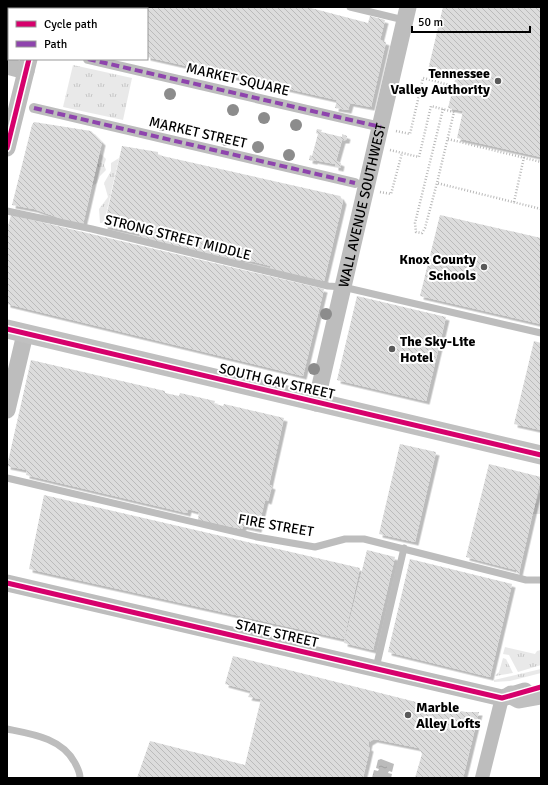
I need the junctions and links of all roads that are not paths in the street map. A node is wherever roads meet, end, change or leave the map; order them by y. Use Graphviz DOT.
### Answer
graph roads {
  1 [pos="350,7"];
  2 [pos="407,14"];
  3 [pos="92,60"];
  4 [pos="27,65"];
  5 [pos="7,66"];
  6 [pos="34,108"];
  7 [pos="381,127"];
  8 [pos="7,148"];
  9 [pos="355,184"];
  10 [pos="7,210"];
  11 [pos="344,287"];
  12 [pos="7,329"];
  13 [pos="541,333"];
  14 [pos="25,334"];
  15 [pos="316,403"];
  16 [pos="7,410"];
  17 [pos="541,455"];
  18 [pos="7,478"];
  19 [pos="404,548"];
  20 [pos="541,580"];
  21 [pos="7,583"];
  22 [pos="376,668"];
  23 [pos="541,687"];
  24 [pos="541,695"];
  25 [pos="506,696"];
  26 [pos="7,729"];
  27 [pos="80,778"];
  28 [pos="482,778"];
  1 -- 2 [label="lane"];
  2 -- 7 [label="street, WALL AVENUE SOUTHWEST"];
  3 -- 7 [label="street, MARKET SQUARE"];
  4 -- 5 [label="street"];
  4 -- 8 [label="street"];
  6 -- 9 [label="street, MARKET STREET"];
  7 -- 11 [label="street, WALL AVENUE SOUTHWEST"];
  10 -- 11 [label="lane, STRONG STREET MIDDLE"];
  11 -- 13 [label="lane, STRONG STREET MIDDLE"];
  11 -- 15 [label="street, WALL AVENUE SOUTHWEST"];
  12 -- 14 [label="main road, SOUTH GAY STREET"];
  14 -- 15 [label="main road, SOUTH GAY STREET"];
  14 -- 16 [label="street"];
  15 -- 17 [label="main road, SOUTH GAY STREET"];
  18 -- 19 [label="lane, FIRE STREET"];
  19 -- 20 [label="lane, FIRE STREET"];
  19 -- 22 [label="lane"];
  21 -- 22 [label="street, STATE STREET"];
  22 -- 25 [label="street, STATE STREET"];
  23 -- 25 [label="street, STATE STREET"];
  24 -- 25 [label="main road"];
  25 -- 28 [label="street"];
  26 -- 27 [label="lane"];
}
